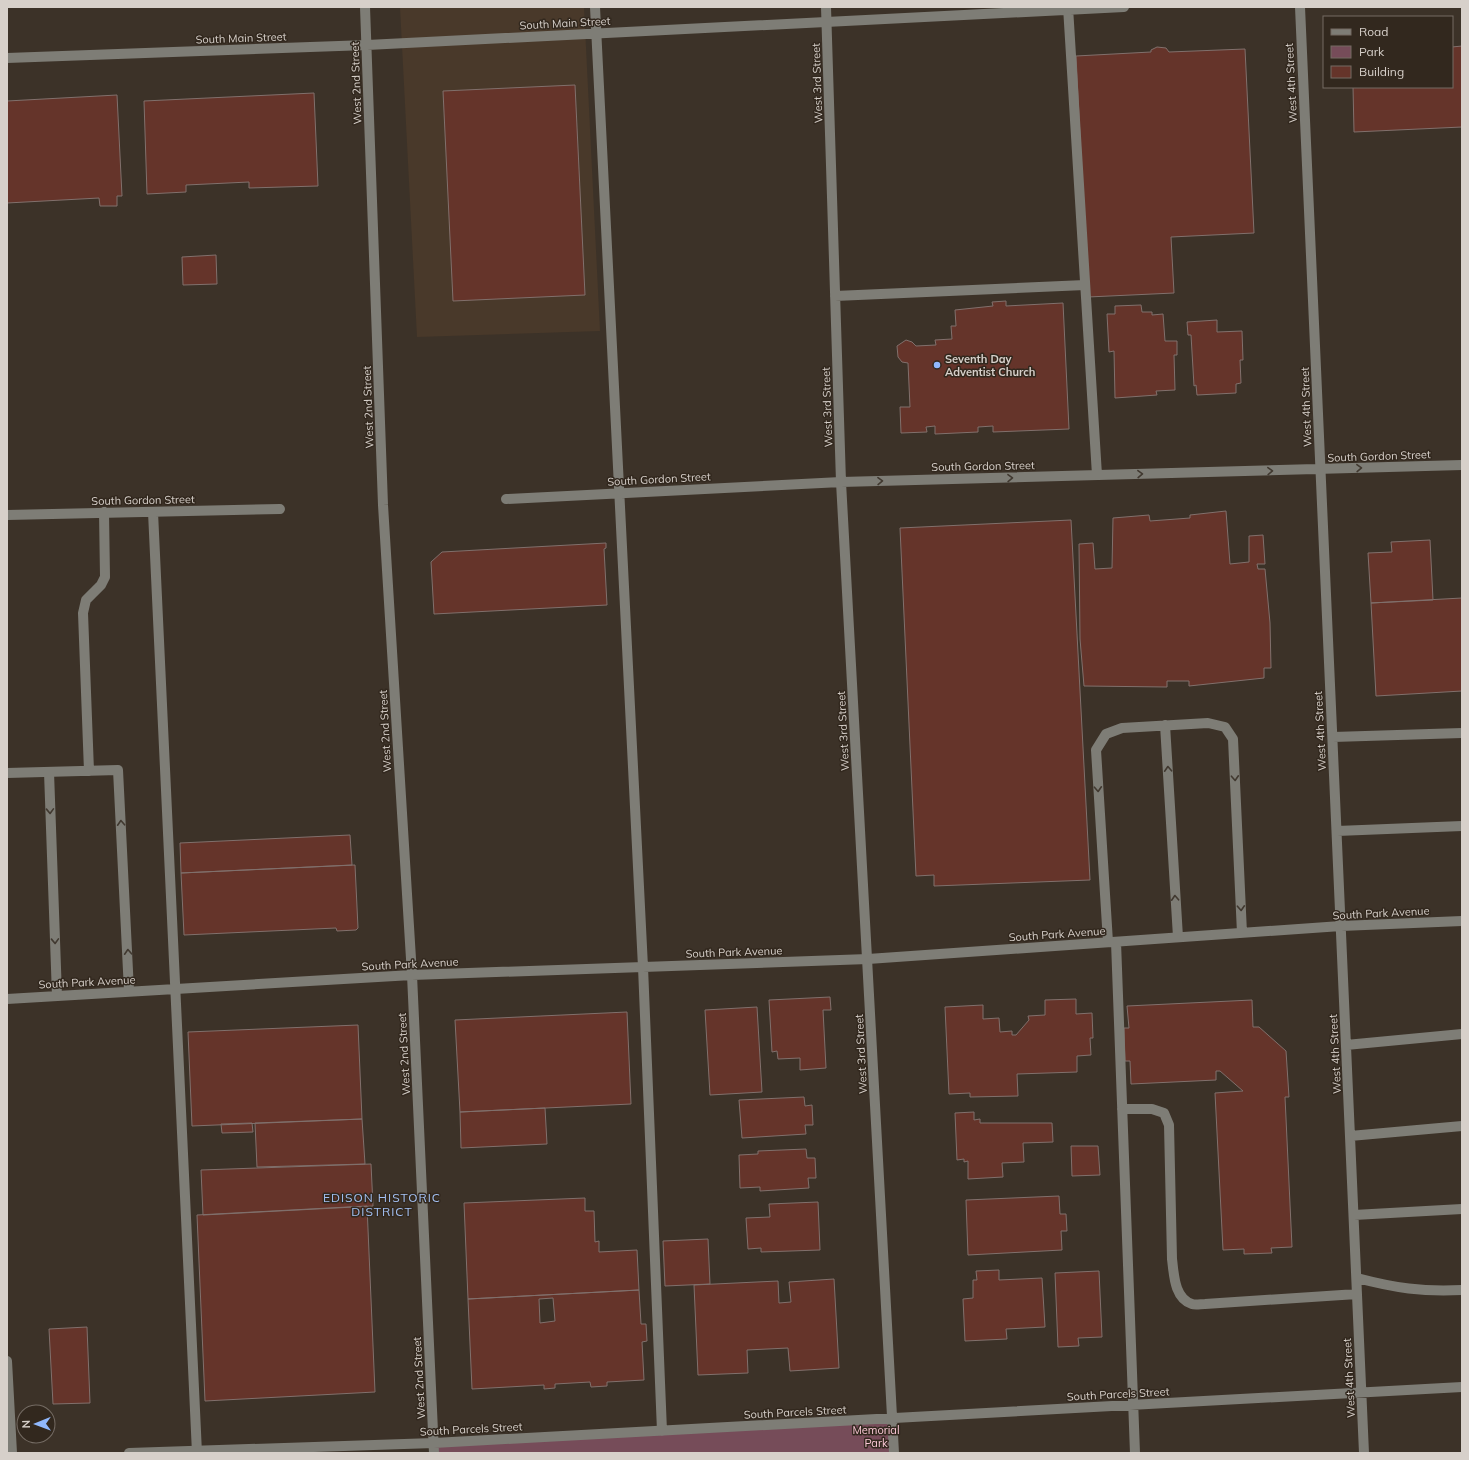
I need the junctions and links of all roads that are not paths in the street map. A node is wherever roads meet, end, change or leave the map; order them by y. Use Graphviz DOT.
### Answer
graph roads {
  1 [pos="365,7"];
  2 [pos="595,7"];
  3 [pos="826,7"];
  4 [pos="1124,7"];
  5 [pos="1300,7"];
  6 [pos="1068,8"];
  7 [pos="827,23"];
  8 [pos="596,34"];
  9 [pos="367,45"];
  10 [pos="7,58"];
  11 [pos="1085,285"];
  12 [pos="836,296"];
  13 [pos="1462,465"];
  14 [pos="1320,469"];
  15 [pos="1098,475"];
  16 [pos="841,482"];
  17 [pos="619,493"];
  18 [pos="506,499"];
  19 [pos="280,509"];
  20 [pos="104,512"];
  21 [pos="153,512"];
  22 [pos="7,515"];
  23 [pos="1165,725"];
  24 [pos="1462,733"];
  25 [pos="1333,737"];
  26 [pos="89,771"];
  27 [pos="49,772"];
  28 [pos="7,773"];
  29 [pos="1462,826"];
  30 [pos="1337,831"];
  31 [pos="1462,921"];
  32 [pos="1341,926"];
  33 [pos="1242,933"];
  34 [pos="1178,937"];
  35 [pos="1112,942"];
  36 [pos="868,959"];
  37 [pos="643,967"];
  38 [pos="412,975"];
  39 [pos="174,989"];
  40 [pos="129,991"];
  41 [pos="57,996"];
  42 [pos="7,999"];
  43 [pos="1462,1034"];
  44 [pos="1346,1045"];
  45 [pos="1122,1109"];
  46 [pos="1462,1126"];
  47 [pos="1350,1136"];
  48 [pos="1462,1209"];
  49 [pos="1354,1215"];
  50 [pos="1356,1278"];
  51 [pos="1462,1290"];
  52 [pos="1357,1294"];
  53 [pos="7,1360"];
  54 [pos="1462,1387"];
  55 [pos="1362,1392"];
  56 [pos="1134,1405"];
  57 [pos="892,1420"];
  58 [pos="662,1431"];
  59 [pos="434,1448"];
  60 [pos="196,1452"];
  61 [pos="12,1453"];
  62 [pos="129,1453"];
  63 [pos="894,1453"];
  64 [pos="1135,1453"];
  65 [pos="1364,1453"];
  1 -- 9 [label="street, West 2nd Street"];
  2 -- 8 [label="street"];
  3 -- 7 [label="street, West 3rd Street"];
  4 -- 6 [label="street, South Main Street"];
  5 -- 14 [label="street, West 4th Street"];
  6 -- 7 [label="street, South Main Street"];
  6 -- 11 [label="street"];
  7 -- 8 [label="street, South Main Street"];
  7 -- 12 [label="street, West 3rd Street"];
  8 -- 9 [label="street, South Main Street"];
  8 -- 17 [label="street"];
  9 -- 10 [label="street, South Main Street"];
  9 -- 38 [label="street, West 2nd Street"];
  11 -- 12 [label="street"];
  11 -- 15 [label="street"];
  12 -- 16 [label="street, West 3rd Street"];
  14 -- 13 [label="street, South Gordon Street, one-way"];
  15 -- 14 [label="street, South Gordon Street, one-way"];
  14 -- 25 [label="street, West 4th Street"];
  16 -- 15 [label="street, South Gordon Street, one-way"];
  16 -- 17 [label="street, South Gordon Street"];
  16 -- 36 [label="street, West 3rd Street"];
  17 -- 18 [label="street, South Gordon Street"];
  17 -- 37 [label="street"];
  19 -- 21 [label="street, South Gordon Street"];
  20 -- 21 [label="street, South Gordon Street"];
  20 -- 22 [label="street, South Gordon Street"];
  20 -- 26 [label="street"];
  21 -- 39 [label="street"];
  23 -- 33 [label="street, one-way"];
  34 -- 23 [label="street, one-way"];
  23 -- 35 [label="street, one-way"];
  24 -- 25 [label="street"];
  25 -- 30 [label="street, West 4th Street"];
  26 -- 27 [label="street"];
  40 -- 26 [label="street, one-way"];
  27 -- 28 [label="street"];
  27 -- 41 [label="street, one-way"];
  29 -- 30 [label="street"];
  30 -- 32 [label="street, West 4th Street"];
  31 -- 32 [label="street, South Park Avenue"];
  32 -- 33 [label="street, South Park Avenue"];
  32 -- 44 [label="street, West 4th Street"];
  33 -- 34 [label="street, South Park Avenue"];
  34 -- 35 [label="street, South Park Avenue"];
  35 -- 36 [label="street, South Park Avenue"];
  35 -- 45 [label="street"];
  36 -- 37 [label="street, South Park Avenue"];
  36 -- 57 [label="street, West 3rd Street"];
  37 -- 38 [label="street, South Park Avenue"];
  37 -- 58 [label="street"];
  38 -- 39 [label="street, South Park Avenue"];
  38 -- 59 [label="street, West 2nd Street"];
  39 -- 40 [label="street, South Park Avenue"];
  39 -- 60 [label="street"];
  40 -- 41 [label="street, South Park Avenue"];
  41 -- 42 [label="street, South Park Avenue"];
  43 -- 44 [label="street"];
  44 -- 47 [label="street, West 4th Street"];
  45 -- 52 [label="street"];
  45 -- 56 [label="street"];
  46 -- 47 [label="street"];
  47 -- 49 [label="street, West 4th Street"];
  48 -- 49 [label="street"];
  49 -- 50 [label="street, West 4th Street"];
  50 -- 51 [label="street"];
  50 -- 52 [label="street, West 4th Street"];
  52 -- 55 [label="street, West 4th Street"];
  53 -- 61 [label="street"];
  54 -- 55 [label="street, South Parcels Street"];
  55 -- 56 [label="street, South Parcels Street"];
  55 -- 65 [label="street, West 4th Street"];
  56 -- 57 [label="street, South Parcels Street"];
  56 -- 64 [label="street"];
  57 -- 58 [label="street, South Parcels Street"];
  57 -- 63 [label="street, West 3rd Street"];
  58 -- 59 [label="street, South Parcels Street"];
  59 -- 60 [label="street, South Parcels Street"];
  60 -- 62 [label="street, South Parcels Street"];
}
